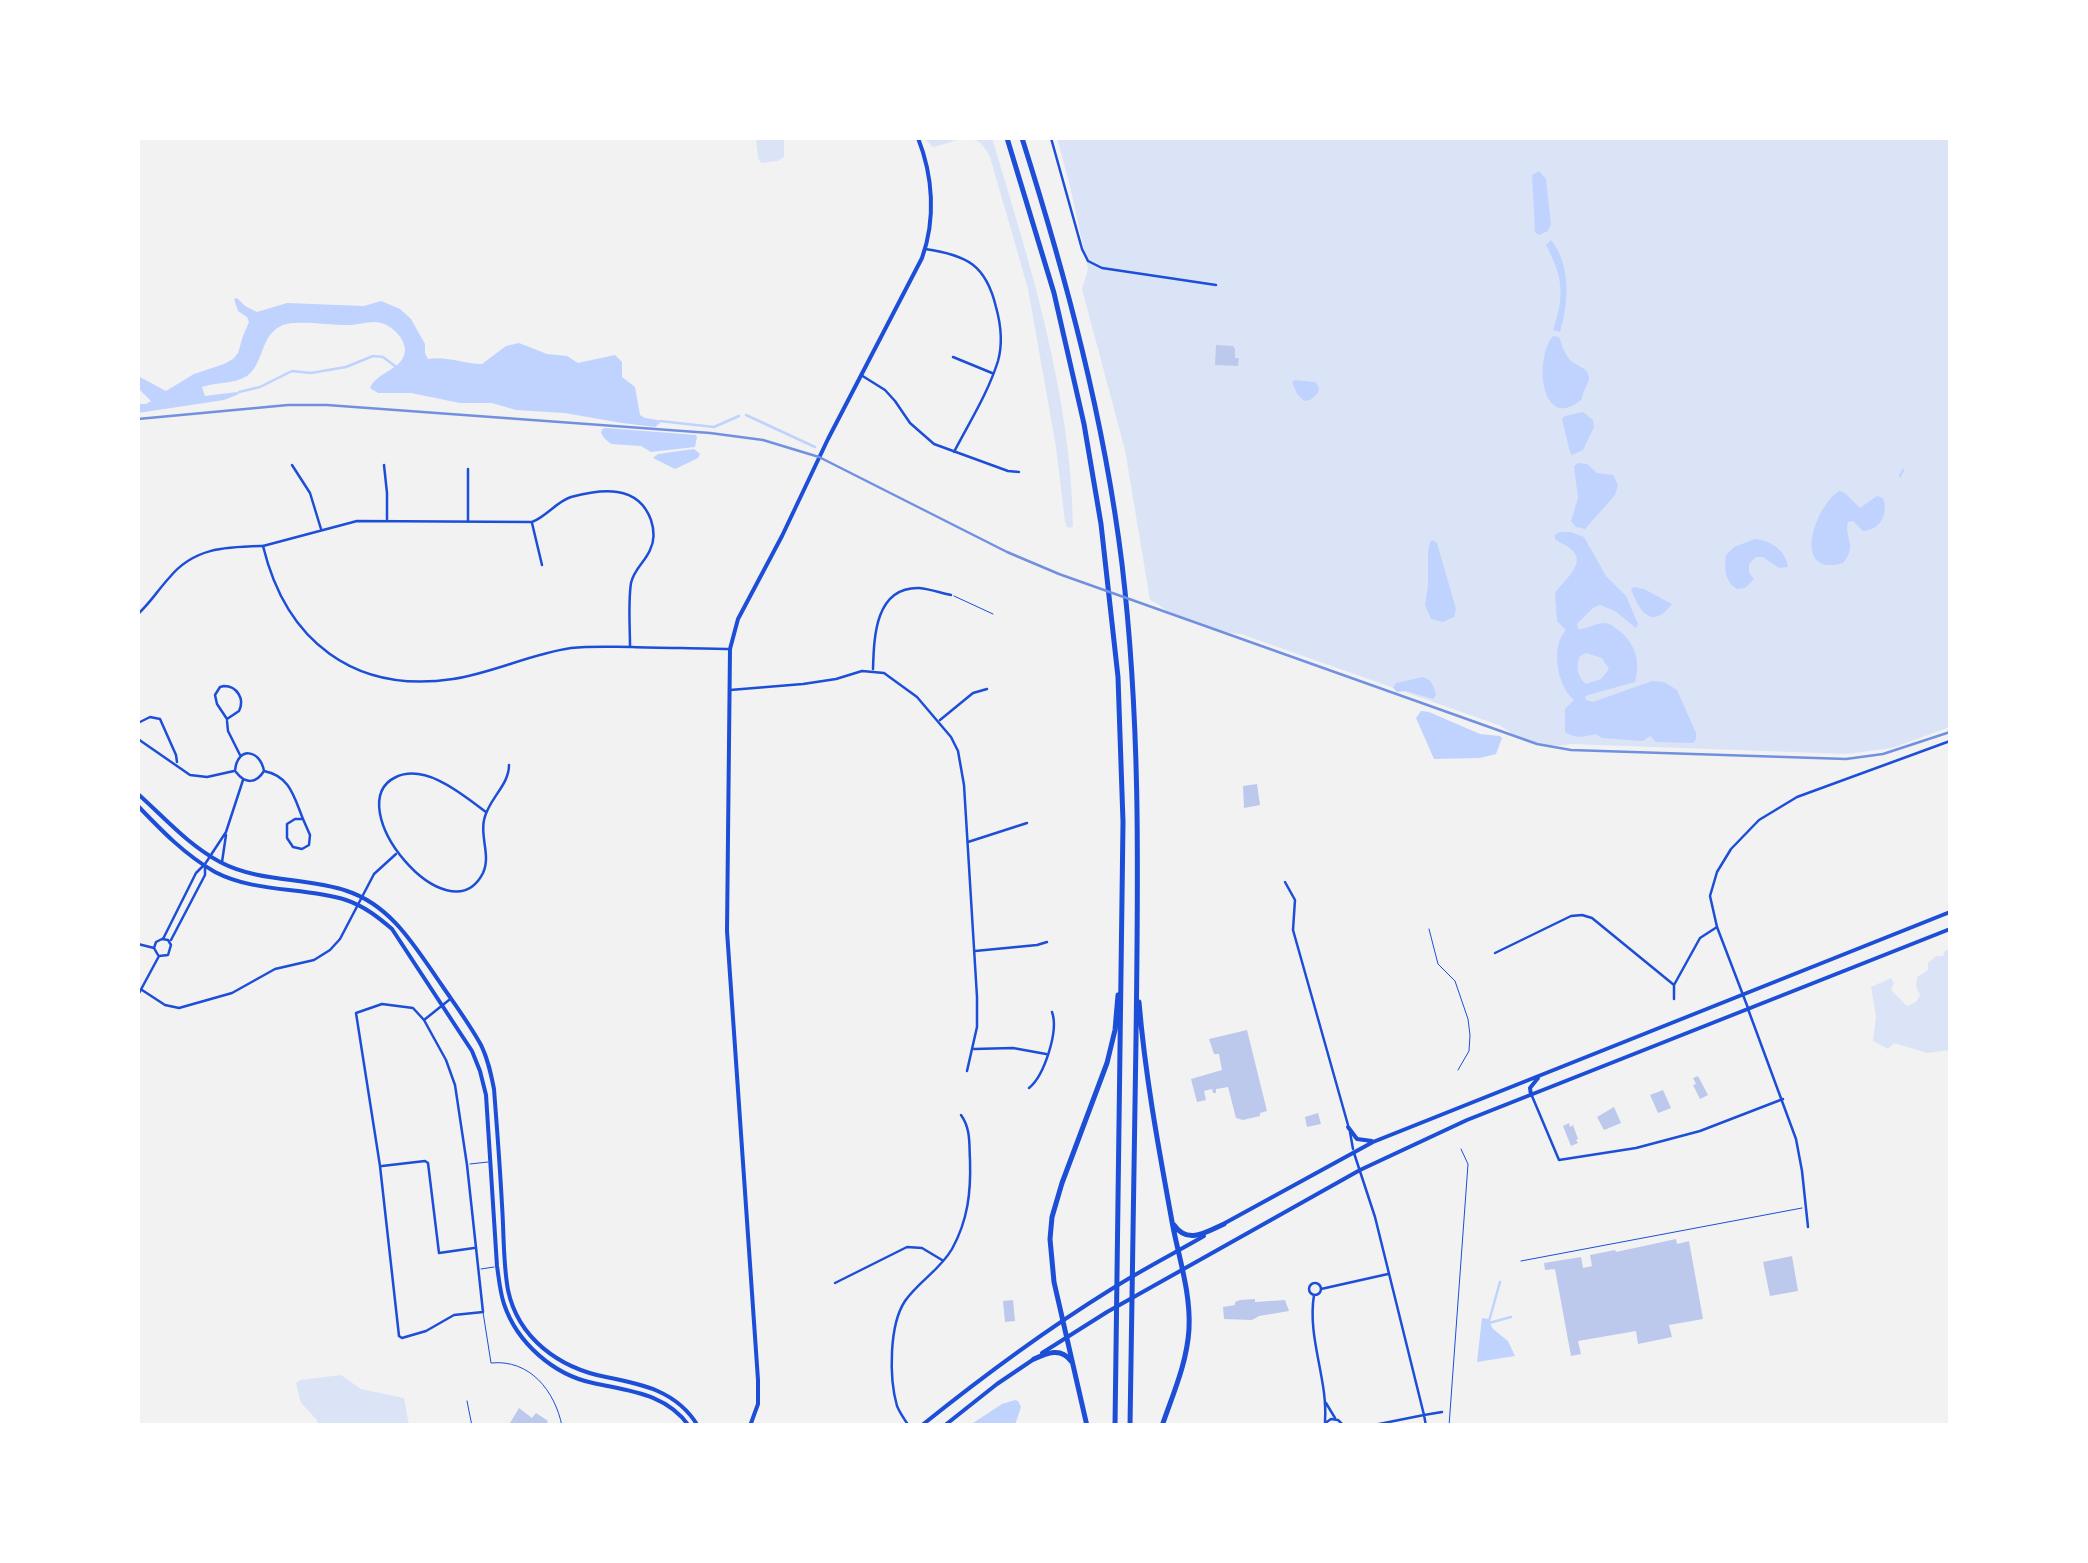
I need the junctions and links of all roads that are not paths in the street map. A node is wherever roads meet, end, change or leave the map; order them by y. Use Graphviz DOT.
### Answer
graph roads {
  1 [pos="918,138"];
  2 [pos="1007,138"];
  3 [pos="1022,138"];
  4 [pos="1051,138"];
  5 [pos="926,249"];
  6 [pos="1216,285"];
  7 [pos="954,357"];
  8 [pos="993,374"];
  9 [pos="861,376"];
  10 [pos="954,452"];
  11 [pos="292,465"];
  12 [pos="384,465"];
  13 [pos="468,469"];
  14 [pos="1020,472"];
  15 [pos="387,520"];
  16 [pos="468,521"];
  17 [pos="532,522"];
  18 [pos="321,531"];
  19 [pos="263,546"];
  20 [pos="542,565"];
  21 [pos="951,595"];
  22 [pos="138,614"];
  23 [pos="993,614"];
  24 [pos="630,647"];
  25 [pos="730,649"];
  26 [pos="872,670"];
  27 [pos="987,689"];
  28 [pos="730,690"];
  29 [pos="227,719"];
  30 [pos="938,721"];
  31 [pos="138,723"];
  32 [pos="138,739"];
  33 [pos="1950,741"];
  34 [pos="241,755"];
  35 [pos="176,764"];
  36 [pos="509,765"];
  37 [pos="235,771"];
  38 [pos="264,771"];
  39 [pos="243,780"];
  40 [pos="138,794"];
  41 [pos="138,806"];
  42 [pos="486,812"];
  43 [pos="303,819"];
  44 [pos="1027,823"];
  45 [pos="226,832"];
  46 [pos="966,842"];
  47 [pos="397,853"];
  48 [pos="210,856"];
  49 [pos="222,863"];
  50 [pos="205,864"];
  51 [pos="1285,882"];
  52 [pos="362,896"];
  53 [pos="358,905"];
  54 [pos="1950,912"];
  55 [pos="1717,927"];
  56 [pos="1429,929"];
  57 [pos="1950,929"];
  58 [pos="1122,937"];
  59 [pos="163,939"];
  60 [pos="1137,940"];
  61 [pos="170,942"];
  62 [pos="1047,942"];
  63 [pos="138,944"];
  64 [pos="154,948"];
  65 [pos="974,952"];
  66 [pos="1495,953"];
  67 [pos="160,956"];
  68 [pos="1674,985"];
  69 [pos="142,990"];
  70 [pos="138,995"];
  71 [pos="1743,995"];
  72 [pos="451,999"];
  73 [pos="1674,999"];
  74 [pos="442,1004"];
  75 [pos="1748,1009"];
  76 [pos="1052,1012"];
  77 [pos="424,1020"];
  78 [pos="973,1049"];
  79 [pos="1048,1054"];
  80 [pos="1458,1070"];
  81 [pos="967,1071"];
  82 [pos="1540,1076"];
  83 [pos="1029,1088"];
  84 [pos="1531,1095"];
  85 [pos="1783,1098"];
  86 [pos="961,1115"];
  87 [pos="1348,1127"];
  88 [pos="1376,1141"];
  89 [pos="1461,1149"];
  90 [pos="1354,1151"];
  91 [pos="500,1161"];
  92 [pos="492,1162"];
  93 [pos="467,1165"];
  94 [pos="380,1166"];
  95 [pos="1360,1170"];
  96 [pos="1806,1208"];
  97 [pos="1170,1216"];
  98 [pos="1224,1224"];
  99 [pos="1808,1228"];
  100 [pos="476,1248"];
  101 [pos="1178,1251"];
  102 [pos="944,1261"];
  103 [pos="1521,1261"];
  104 [pos="498,1266"];
  105 [pos="1183,1268"];
  106 [pos="479,1269"];
  107 [pos="1389,1274"];
  108 [pos="836,1283"];
  109 [pos="1117,1286"];
  110 [pos="1322,1288"];
  111 [pos="1314,1295"];
  112 [pos="482,1312"];
  113 [pos="1062,1321"];
  114 [pos="1067,1337"];
  115 [pos="1034,1359"];
  116 [pos="1074,1367"];
  117 [pos="1324,1398"];
  118 [pos="467,1401"];
  119 [pos="1442,1412"];
  120 [pos="1424,1415"];
  121 [pos="1335,1419"];
  122 [pos="1323,1423"];
  123 [pos="1344,1425"];
  124 [pos="472,1426"];
  125 [pos="562,1426"];
  126 [pos="689,1426"];
  127 [pos="698,1426"];
  128 [pos="750,1426"];
  129 [pos="909,1426"];
  130 [pos="921,1426"];
  131 [pos="944,1426"];
  132 [pos="1087,1426"];
  133 [pos="1116,1426"];
  134 [pos="1130,1426"];
  135 [pos="1162,1426"];
  136 [pos="1354,1426"];
  137 [pos="1367,1426"];
  138 [pos="1426,1426"];
  139 [pos="1449,1426"];
  1 -- 5 [label="main road"];
  2 -- 58 [label="highway"];
  3 -- 60 [label="highway"];
  4 -- 6 [label="street"];
  5 -- 8 [label="street"];
  5 -- 9 [label="main road"];
  7 -- 8 [label="street"];
  8 -- 10 [label="street"];
  9 -- 10 [label="street"];
  9 -- 25 [label="main road"];
  10 -- 14 [label="street"];
  11 -- 18 [label="street"];
  12 -- 15 [label="street"];
  13 -- 16 [label="street"];
  15 -- 16 [label="street"];
  15 -- 18 [label="street"];
  16 -- 17 [label="street"];
  17 -- 20 [label="street"];
  17 -- 24 [label="street"];
  18 -- 19 [label="street"];
  19 -- 22 [label="street"];
  19 -- 24 [label="street"];
  21 -- 23 [label="lane"];
  21 -- 26 [label="street"];
  24 -- 25 [label="street"];
  25 -- 28 [label="main road"];
  26 -- 28 [label="street"];
  26 -- 30 [label="street"];
  27 -- 30 [label="street"];
  28 -- 128 [label="main road"];
  29 -- 29 [label="street"];
  29 -- 34 [label="street"];
  30 -- 46 [label="street"];
  31 -- 35 [label="street"];
  32 -- 35 [label="street"];
  33 -- 55 [label="street"];
  34 -- 37 [label="street"];
  34 -- 38 [label="street"];
  35 -- 37 [label="street"];
  36 -- 42 [label="street"];
  37 -- 39 [label="street"];
  38 -- 39 [label="street"];
  38 -- 43 [label="street"];
  39 -- 45 [label="street"];
  40 -- 48 [label="main road"];
  41 -- 50 [label="main road"];
  42 -- 47 [label="street"];
  42 -- 47 [label="street"];
  43 -- 43 [label="street"];
  44 -- 46 [label="street"];
  45 -- 48 [label="street"];
  45 -- 49 [label="street"];
  46 -- 65 [label="street"];
  47 -- 52 [label="street"];
  48 -- 49 [label="main road"];
  48 -- 50 [label="street"];
  49 -- 52 [label="main road"];
  50 -- 53 [label="main road"];
  50 -- 59 [label="street"];
  50 -- 61 [label="street"];
  51 -- 87 [label="street"];
  52 -- 53 [label="street"];
  52 -- 72 [label="main road"];
  53 -- 69 [label="street"];
  53 -- 74 [label="main road"];
  54 -- 71 [label="main road"];
  55 -- 68 [label="street"];
  55 -- 71 [label="street"];
  56 -- 80 [label="lane"];
  57 -- 75 [label="main road"];
  58 -- 109 [label="highway"];
  58 -- 113 [label="highway"];
  59 -- 61 [label="street"];
  59 -- 64 [label="street"];
  60 -- 97 [label="highway"];
  60 -- 134 [label="highway"];
  61 -- 67 [label="street"];
  62 -- 65 [label="street"];
  63 -- 64 [label="street"];
  64 -- 67 [label="street"];
  65 -- 78 [label="street"];
  66 -- 68 [label="street"];
  67 -- 69 [label="street"];
  68 -- 73 [label="street"];
  69 -- 70 [label="street"];
  71 -- 75 [label="street"];
  71 -- 82 [label="main road"];
  72 -- 74 [label="street"];
  72 -- 91 [label="main road"];
  74 -- 77 [label="street"];
  74 -- 92 [label="main road"];
  75 -- 84 [label="main road"];
  75 -- 85 [label="street"];
  76 -- 79 [label="street"];
  77 -- 93 [label="street"];
  77 -- 94 [label="street"];
  78 -- 79 [label="street"];
  78 -- 81 [label="street"];
  79 -- 83 [label="street"];
  82 -- 84 [label="main road"];
  82 -- 88 [label="main road"];
  84 -- 85 [label="street"];
  84 -- 95 [label="main road"];
  85 -- 96 [label="street"];
  86 -- 102 [label="street"];
  87 -- 88 [label="main road"];
  87 -- 90 [label="street"];
  88 -- 90 [label="main road"];
  89 -- 139 [label="lane"];
  90 -- 95 [label="street"];
  90 -- 98 [label="main road"];
  91 -- 92 [label="lane"];
  91 -- 127 [label="main road"];
  92 -- 93 [label="lane"];
  92 -- 104 [label="main road"];
  93 -- 100 [label="street"];
  94 -- 100 [label="street"];
  94 -- 112 [label="street"];
  95 -- 105 [label="main road"];
  95 -- 107 [label="street"];
  96 -- 99 [label="street"];
  96 -- 103 [label="lane"];
  97 -- 98 [label="highway"];
  97 -- 101 [label="highway"];
  98 -- 101 [label="main road"];
  100 -- 106 [label="street"];
  101 -- 105 [label="highway"];
  101 -- 109 [label="main road"];
  102 -- 108 [label="street"];
  102 -- 129 [label="street"];
  104 -- 106 [label="lane"];
  104 -- 126 [label="main road"];
  105 -- 114 [label="main road"];
  105 -- 135 [label="highway"];
  106 -- 112 [label="street"];
  107 -- 110 [label="street"];
  107 -- 120 [label="street"];
  109 -- 113 [label="main road"];
  109 -- 133 [label="highway"];
  110 -- 111 [label="street"];
  110 -- 111 [label="street"];
  111 -- 117 [label="street"];
  112 -- 125 [label="lane"];
  113 -- 114 [label="highway"];
  113 -- 130 [label="main road"];
  114 -- 115 [label="main road"];
  114 -- 116 [label="highway"];
  115 -- 116 [label="highway"];
  115 -- 131 [label="main road"];
  116 -- 132 [label="highway"];
  117 -- 121 [label="street"];
  117 -- 122 [label="street"];
  118 -- 124 [label="lane"];
  119 -- 120 [label="street"];
  120 -- 137 [label="street"];
  120 -- 138 [label="street"];
  121 -- 122 [label="street"];
  121 -- 123 [label="street"];
  123 -- 136 [label="street"];
}
